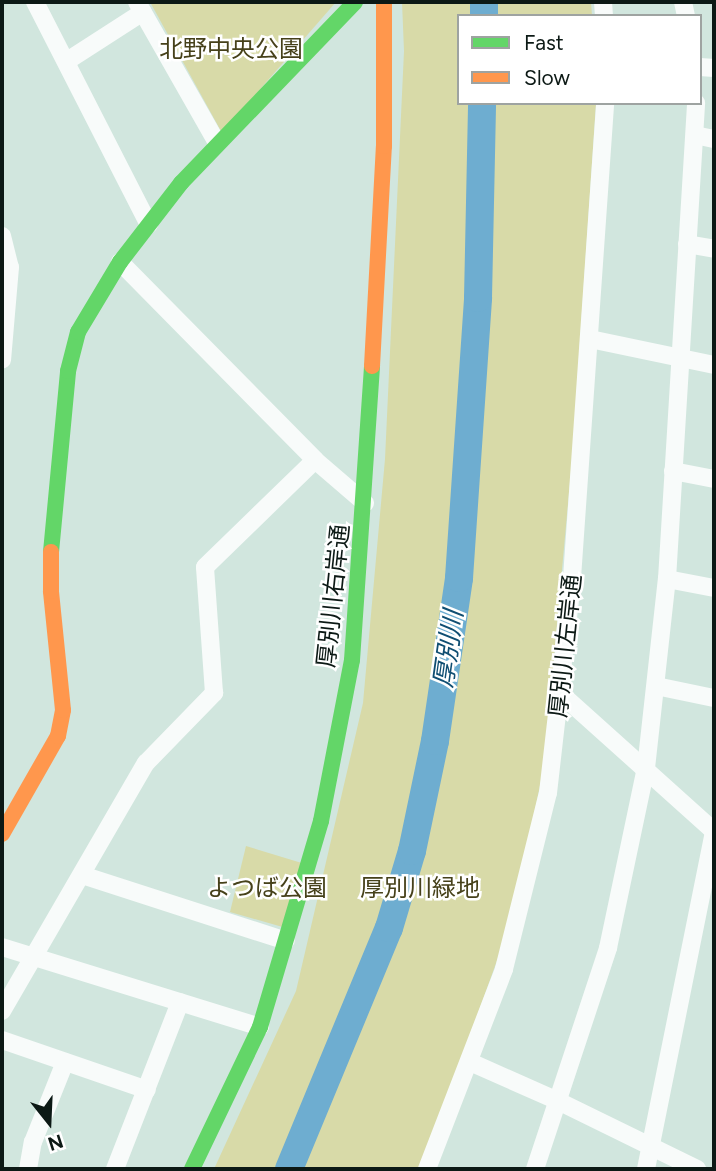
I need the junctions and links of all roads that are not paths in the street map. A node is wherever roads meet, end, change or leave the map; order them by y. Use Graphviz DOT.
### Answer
graph roads {
  1 [pos="35,2"];
  2 [pos="355,2"];
  3 [pos="384,3"];
  4 [pos="140,7"];
  5 [pos="67,61"];
  6 [pos="604,105"];
  7 [pos="696,105"];
  8 [pos="695,135"];
  9 [pos="714,139"];
  10 [pos="217,143"];
  11 [pos="149,225"];
  12 [pos="2,236"];
  13 [pos="687,244"];
  14 [pos="714,249"];
  15 [pos="120,262"];
  16 [pos="4,312"];
  17 [pos="590,339"];
  18 [pos="681,358"];
  19 [pos="2,360"];
  20 [pos="714,365"];
  21 [pos="315,460"];
  22 [pos="673,471"];
  23 [pos="714,479"];
  24 [pos="365,503"];
  25 [pos="667,579"];
  26 [pos="714,588"];
  27 [pos="656,686"];
  28 [pos="560,693"];
  29 [pos="714,698"];
  30 [pos="646,768"];
  31 [pos="714,831"];
  32 [pos="2,834"];
  33 [pos="82,875"];
  34 [pos="286,941"];
  35 [pos="2,947"];
  36 [pos="34,958"];
  37 [pos="180,1002"];
  38 [pos="2,1011"];
  39 [pos="260,1027"];
  40 [pos="2,1040"];
  41 [pos="65,1062"];
  42 [pos="470,1062"];
  43 [pos="147,1090"];
  44 [pos="558,1101"];
  45 [pos="651,1148"];
  46 [pos="28,1169"];
  47 [pos="115,1169"];
  48 [pos="192,1169"];
  49 [pos="427,1169"];
  50 [pos="536,1169"];
  51 [pos="646,1169"];
  52 [pos="697,1169"];
  1 -- 5 [label="street"];
  2 -- 10 [label="street"];
  3 -- 24 [label="street, 厚別川右岸通"];
  4 -- 5 [label="street"];
  4 -- 10 [label="street"];
  5 -- 11 [label="street"];
  6 -- 17 [label="street, 厚別川左岸通"];
  7 -- 8 [label="street"];
  8 -- 9 [label="street"];
  8 -- 13 [label="street"];
  10 -- 11 [label="street"];
  11 -- 15 [label="street"];
  12 -- 16 [label="street"];
  13 -- 14 [label="street"];
  13 -- 18 [label="street"];
  15 -- 21 [label="street"];
  15 -- 32 [label="street"];
  16 -- 19 [label="street"];
  17 -- 18 [label="street"];
  17 -- 28 [label="street, 厚別川左岸通"];
  18 -- 20 [label="street"];
  18 -- 22 [label="street"];
  21 -- 24 [label="street"];
  21 -- 33 [label="street"];
  22 -- 23 [label="street"];
  22 -- 25 [label="street"];
  24 -- 34 [label="street, 厚別川右岸通"];
  25 -- 26 [label="street"];
  25 -- 27 [label="street"];
  27 -- 29 [label="street"];
  27 -- 30 [label="street"];
  28 -- 30 [label="street"];
  28 -- 42 [label="street, 厚別川左岸通"];
  30 -- 31 [label="street"];
  30 -- 44 [label="street"];
  31 -- 45 [label="street"];
  33 -- 34 [label="street"];
  33 -- 36 [label="street"];
  34 -- 39 [label="street, 厚別川右岸通"];
  35 -- 36 [label="street"];
  36 -- 37 [label="street"];
  36 -- 38 [label="street"];
  37 -- 39 [label="street"];
  37 -- 43 [label="street"];
  39 -- 48 [label="street, 厚別川右岸通"];
  40 -- 41 [label="street"];
  41 -- 43 [label="street"];
  41 -- 46 [label="street"];
  42 -- 44 [label="street"];
  42 -- 49 [label="street, 厚別川左岸通"];
  43 -- 47 [label="street"];
  44 -- 45 [label="street"];
  44 -- 50 [label="street"];
  45 -- 51 [label="street"];
  45 -- 52 [label="street"];
}
